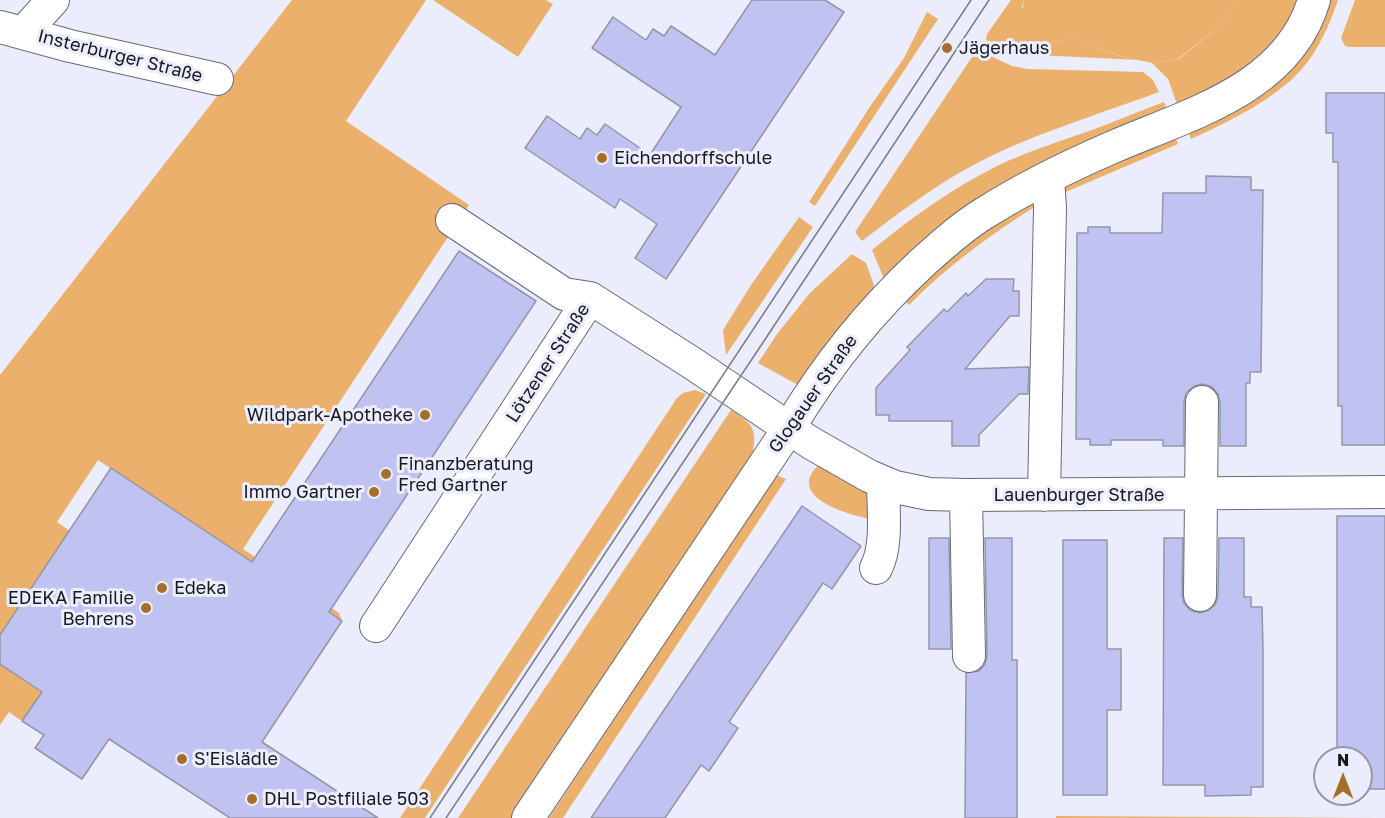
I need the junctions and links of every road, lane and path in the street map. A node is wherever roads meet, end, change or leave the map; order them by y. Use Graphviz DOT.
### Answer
graph roads {
  1 [pos="53,0"];
  2 [pos="1314,0"];
  3 [pos="12,30"];
  4 [pos="217,79"];
  5 [pos="1048,178"];
  6 [pos="452,220"];
  7 [pos="590,298"];
  8 [pos="1202,402"];
  9 [pos="789,428"];
  10 [pos="883,482"];
  11 [pos="1385,492"];
  12 [pos="1201,494"];
  13 [pos="966,495"];
  14 [pos="1044,495"];
  15 [pos="876,568"];
  16 [pos="1200,595"];
  17 [pos="376,626"];
  18 [pos="969,656"];
  19 [pos="528,818"];
  1 -- 3 [label="street, Insterburger Straße"];
  2 -- 5 [label="street, Glogauer Straße"];
  3 -- 4 [label="street, Insterburger Straße"];
  5 -- 9 [label="street, Glogauer Straße"];
  5 -- 14 [label="street"];
  6 -- 7 [label="street"];
  7 -- 9 [label="street, Lötzener Straße"];
  7 -- 17 [label="street, Lötzener Straße"];
  8 -- 12 [label="street"];
  9 -- 10 [label="street, Lauenburger Straße"];
  9 -- 19 [label="street, Glogauer Straße"];
  10 -- 13 [label="street, Lauenburger Straße"];
  10 -- 15 [label="street"];
  11 -- 12 [label="street, Lauenburger Straße"];
  12 -- 14 [label="street, Lauenburger Straße"];
  12 -- 16 [label="street"];
  13 -- 14 [label="street, Lauenburger Straße"];
  13 -- 18 [label="street"];
}
